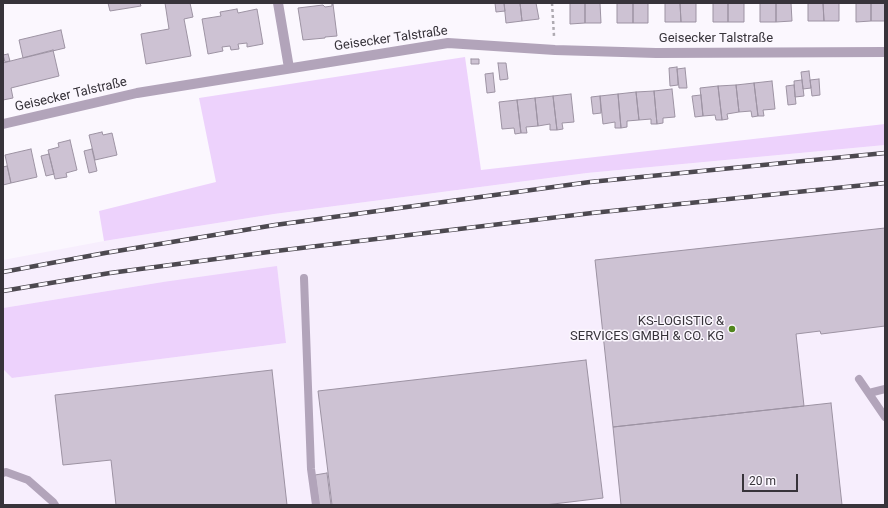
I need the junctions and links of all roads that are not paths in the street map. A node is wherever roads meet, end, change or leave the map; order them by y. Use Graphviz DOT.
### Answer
graph roads {
  1 [pos="278,3"];
  2 [pos="885,52"];
  3 [pos="289,68"];
  4 [pos="3,124"];
  5 [pos="304,278"];
  6 [pos="859,379"];
  7 [pos="885,389"];
  8 [pos="869,393"];
  9 [pos="885,417"];
  10 [pos="3,473"];
  11 [pos="55,505"];
  12 [pos="316,505"];
  1 -- 3 [label="street"];
  2 -- 3 [label="street, Geisecker Talstraße"];
  3 -- 4 [label="street, Geisecker Talstraße"];
  5 -- 12 [label="lane"];
  6 -- 8 [label="lane"];
  7 -- 8 [label="lane"];
  8 -- 9 [label="lane"];
  10 -- 11 [label="lane"];
}
